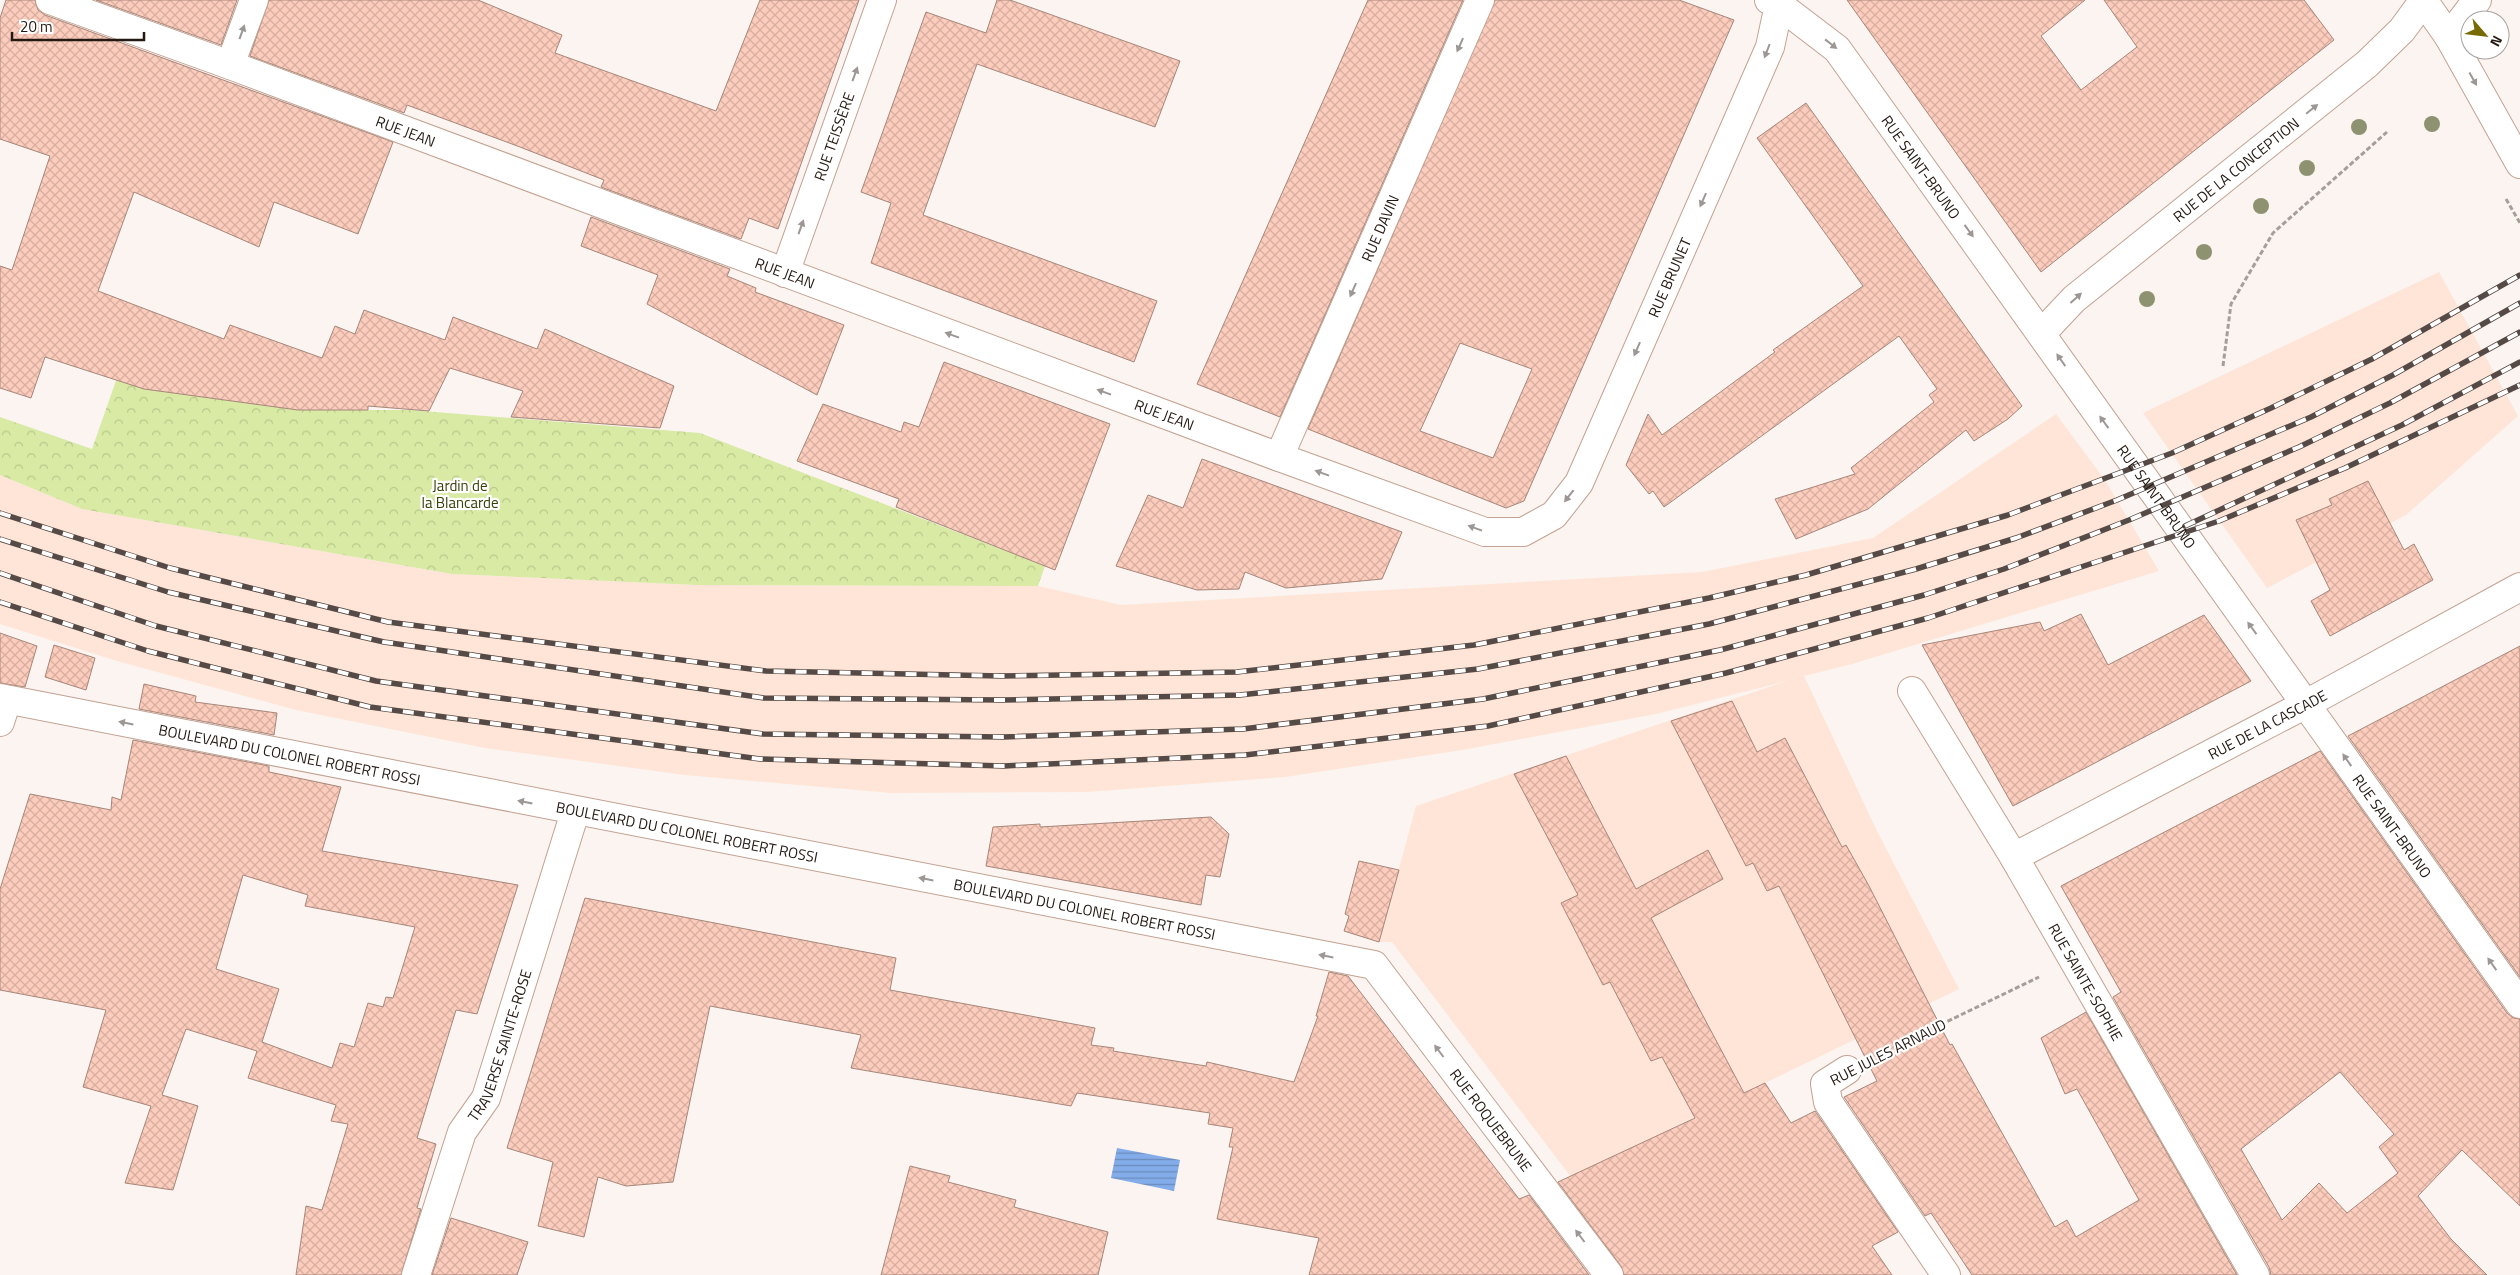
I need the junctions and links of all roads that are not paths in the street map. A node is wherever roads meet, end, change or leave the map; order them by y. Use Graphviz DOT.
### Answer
graph roads {
  1 [pos="50,0"];
  2 [pos="254,0"];
  3 [pos="882,0"];
  4 [pos="1480,0"];
  5 [pos="2423,0"];
  6 [pos="2477,0"];
  7 [pos="1776,1"];
  8 [pos="2449,37"];
  9 [pos="230,65"];
  10 [pos="2520,164"];
  11 [pos="785,273"];
  12 [pos="2042,333"];
  13 [pos="1279,458"];
  14 [pos="1523,532"];
  15 [pos="2520,587"];
  16 [pos="1912,691"];
  17 [pos="2306,704"];
  18 [pos="2,706"];
  19 [pos="575,812"];
  20 [pos="2014,857"];
  21 [pos="1374,965"];
  22 [pos="2520,1004"];
  23 [pos="1847,1070"];
  24 [pos="416,1275"];
  25 [pos="1609,1275"];
  26 [pos="1946,1275"];
  27 [pos="2255,1275"];
  1 -- 9 [label="street, RUE JEAN"];
  9 -- 2 [label="street, one-way"];
  11 -- 3 [label="street, RUE TEISSÈRE, one-way"];
  4 -- 13 [label="street, RUE DAVIN, one-way"];
  5 -- 8 [label="street"];
  12 -- 5 [label="street, RUE DE LA CONCEPTION, one-way"];
  6 -- 8 [label="street"];
  7 -- 12 [label="street, RUE SAINT-BRUNO, one-way"];
  7 -- 14 [label="street, RUE BRUNET, one-way"];
  8 -- 10 [label="street, one-way"];
  9 -- 11 [label="street, RUE JEAN"];
  13 -- 11 [label="street, RUE JEAN, one-way"];
  17 -- 12 [label="street, RUE SAINT-BRUNO, one-way"];
  14 -- 13 [label="street, RUE JEAN, one-way"];
  15 -- 17 [label="street, RUE DE LA CASCADE"];
  16 -- 20 [label="street, RUE SAINTE-SOPHIE"];
  17 -- 20 [label="street, RUE DE LA CASCADE"];
  22 -- 17 [label="street, RUE SAINT-BRUNO, one-way"];
  19 -- 18 [label="street, BOULEVARD DU COLONEL ROBERT ROSSI, one-way"];
  21 -- 19 [label="street, BOULEVARD DU COLONEL ROBERT ROSSI, one-way"];
  19 -- 24 [label="street, TRAVERSE SAINTE-ROSE"];
  20 -- 27 [label="street, RUE SAINTE-SOPHIE"];
  25 -- 21 [label="street, RUE ROQUEBRUNE, one-way"];
  23 -- 26 [label="street, RUE JULES ARNAUD"];
}
